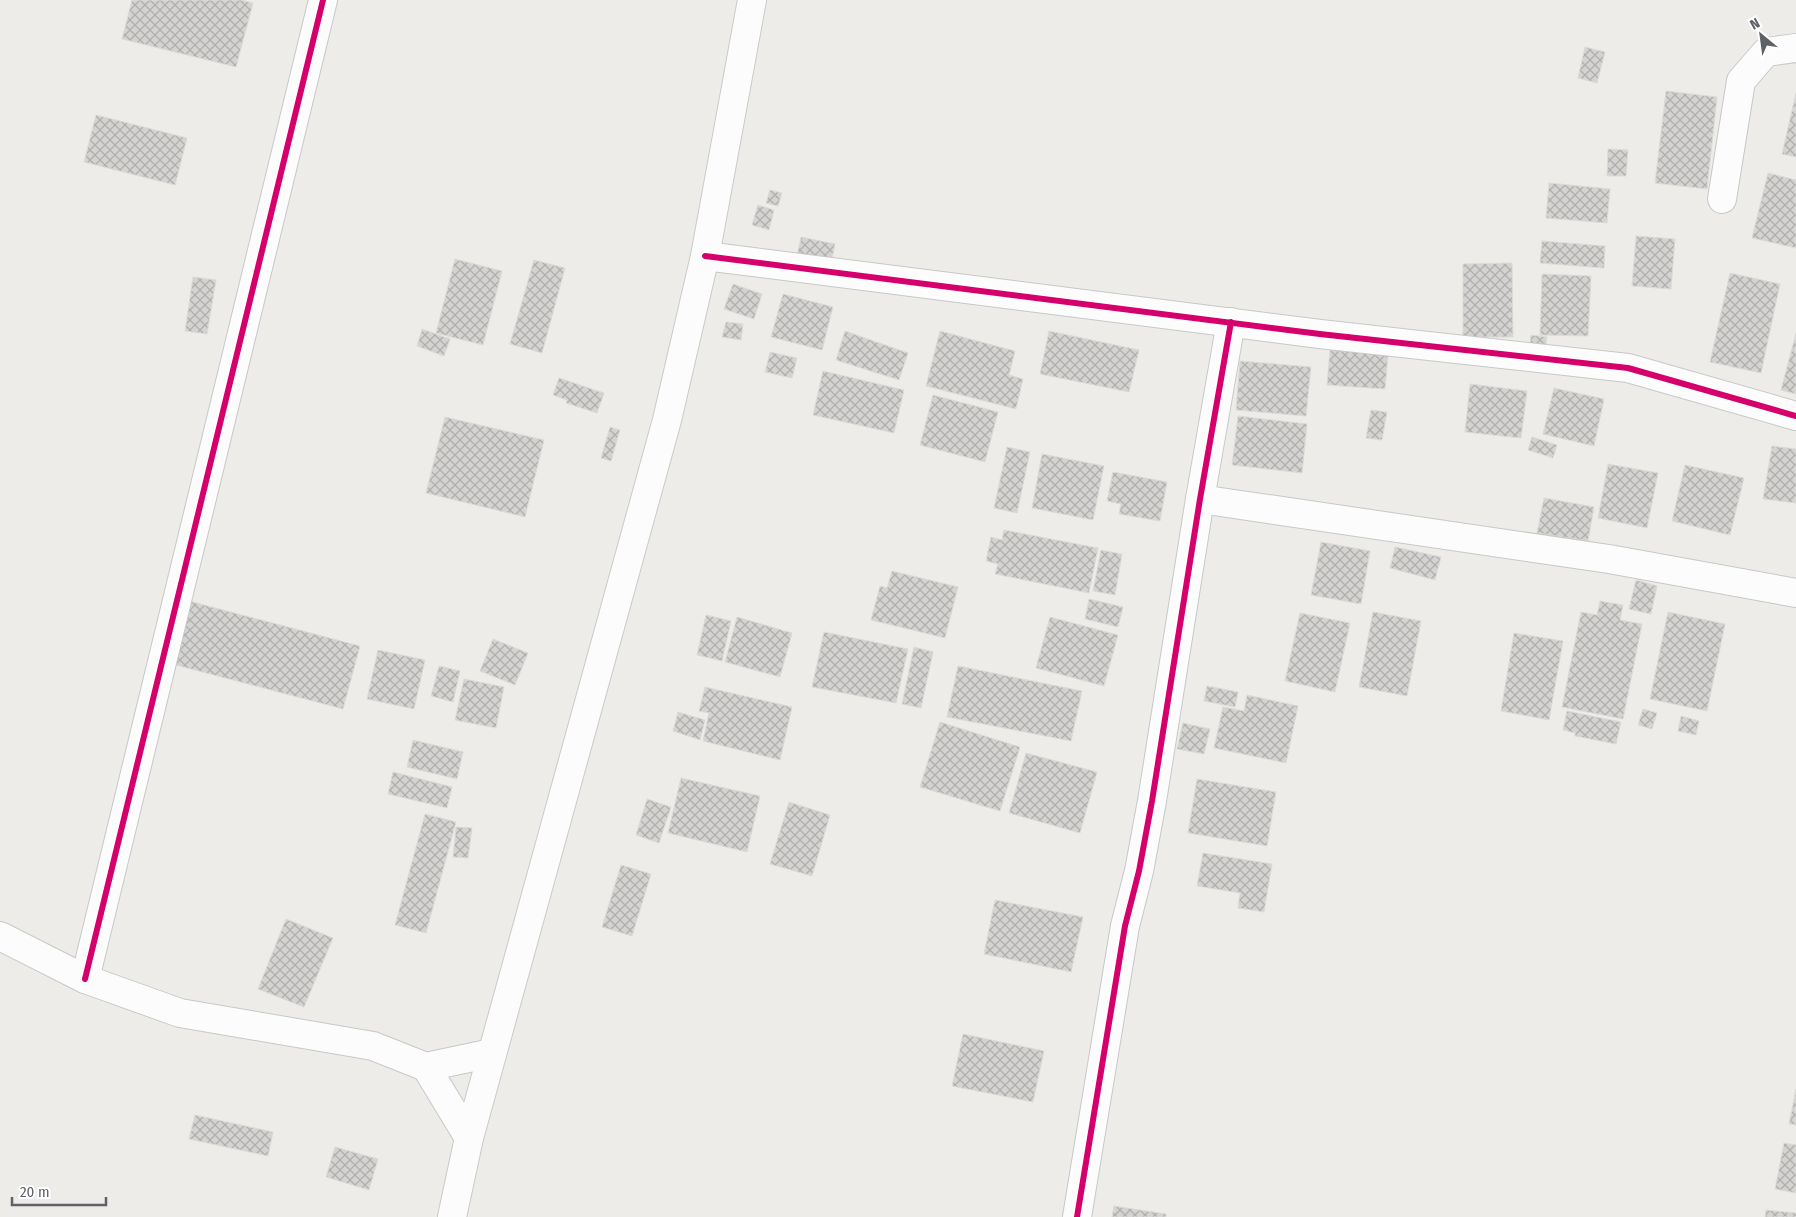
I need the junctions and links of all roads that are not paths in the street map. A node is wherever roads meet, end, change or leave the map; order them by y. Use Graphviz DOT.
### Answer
graph roads {
  1 [pos="323,0"];
  2 [pos="752,0"];
  3 [pos="1796,48"];
  4 [pos="1722,199"];
  5 [pos="705,256"];
  6 [pos="1231,322"];
  7 [pos="1796,416"];
  8 [pos="1200,499"];
  9 [pos="1796,593"];
  10 [pos="0,936"];
  11 [pos="85,979"];
  12 [pos="492,1053"];
  13 [pos="426,1067"];
  14 [pos="469,1138"];
  15 [pos="452,1217"];
  16 [pos="1077,1217"];
  1 -- 11 [label="street"];
  2 -- 5 [label="street"];
  3 -- 4 [label="street"];
  5 -- 6 [label="street"];
  5 -- 12 [label="street"];
  6 -- 7 [label="street"];
  6 -- 8 [label="street"];
  8 -- 9 [label="street"];
  8 -- 16 [label="street"];
  10 -- 11 [label="street"];
  11 -- 13 [label="street"];
  12 -- 13 [label="street"];
  12 -- 14 [label="street"];
  13 -- 14 [label="street"];
  14 -- 15 [label="street"];
}
